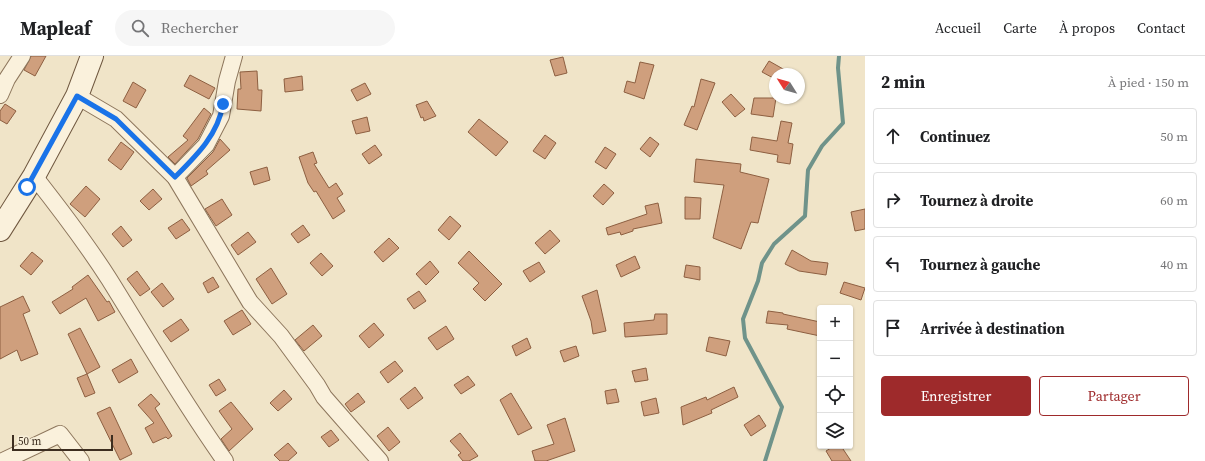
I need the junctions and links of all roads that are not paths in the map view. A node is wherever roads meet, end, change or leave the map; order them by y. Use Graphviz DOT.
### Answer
graph roads {
  1 [pos="22,56"];
  2 [pos="92,56"];
  3 [pos="234,56"];
  4 [pos="0,96"];
  5 [pos="77,96"];
  6 [pos="34,176"];
  7 [pos="175,177"];
  8 [pos="0,230"];
  9 [pos="3,461"];
  10 [pos="81,461"];
  11 [pos="225,461"];
  12 [pos="380,461"];
  1 -- 4 [label="street"];
  2 -- 5 [label="street"];
  3 -- 7 [label="street"];
  5 -- 6 [label="street"];
  5 -- 7 [label="street"];
  6 -- 8 [label="street"];
  6 -- 11 [label="street"];
  7 -- 12 [label="street"];
  9 -- 10 [label="street"];
}
